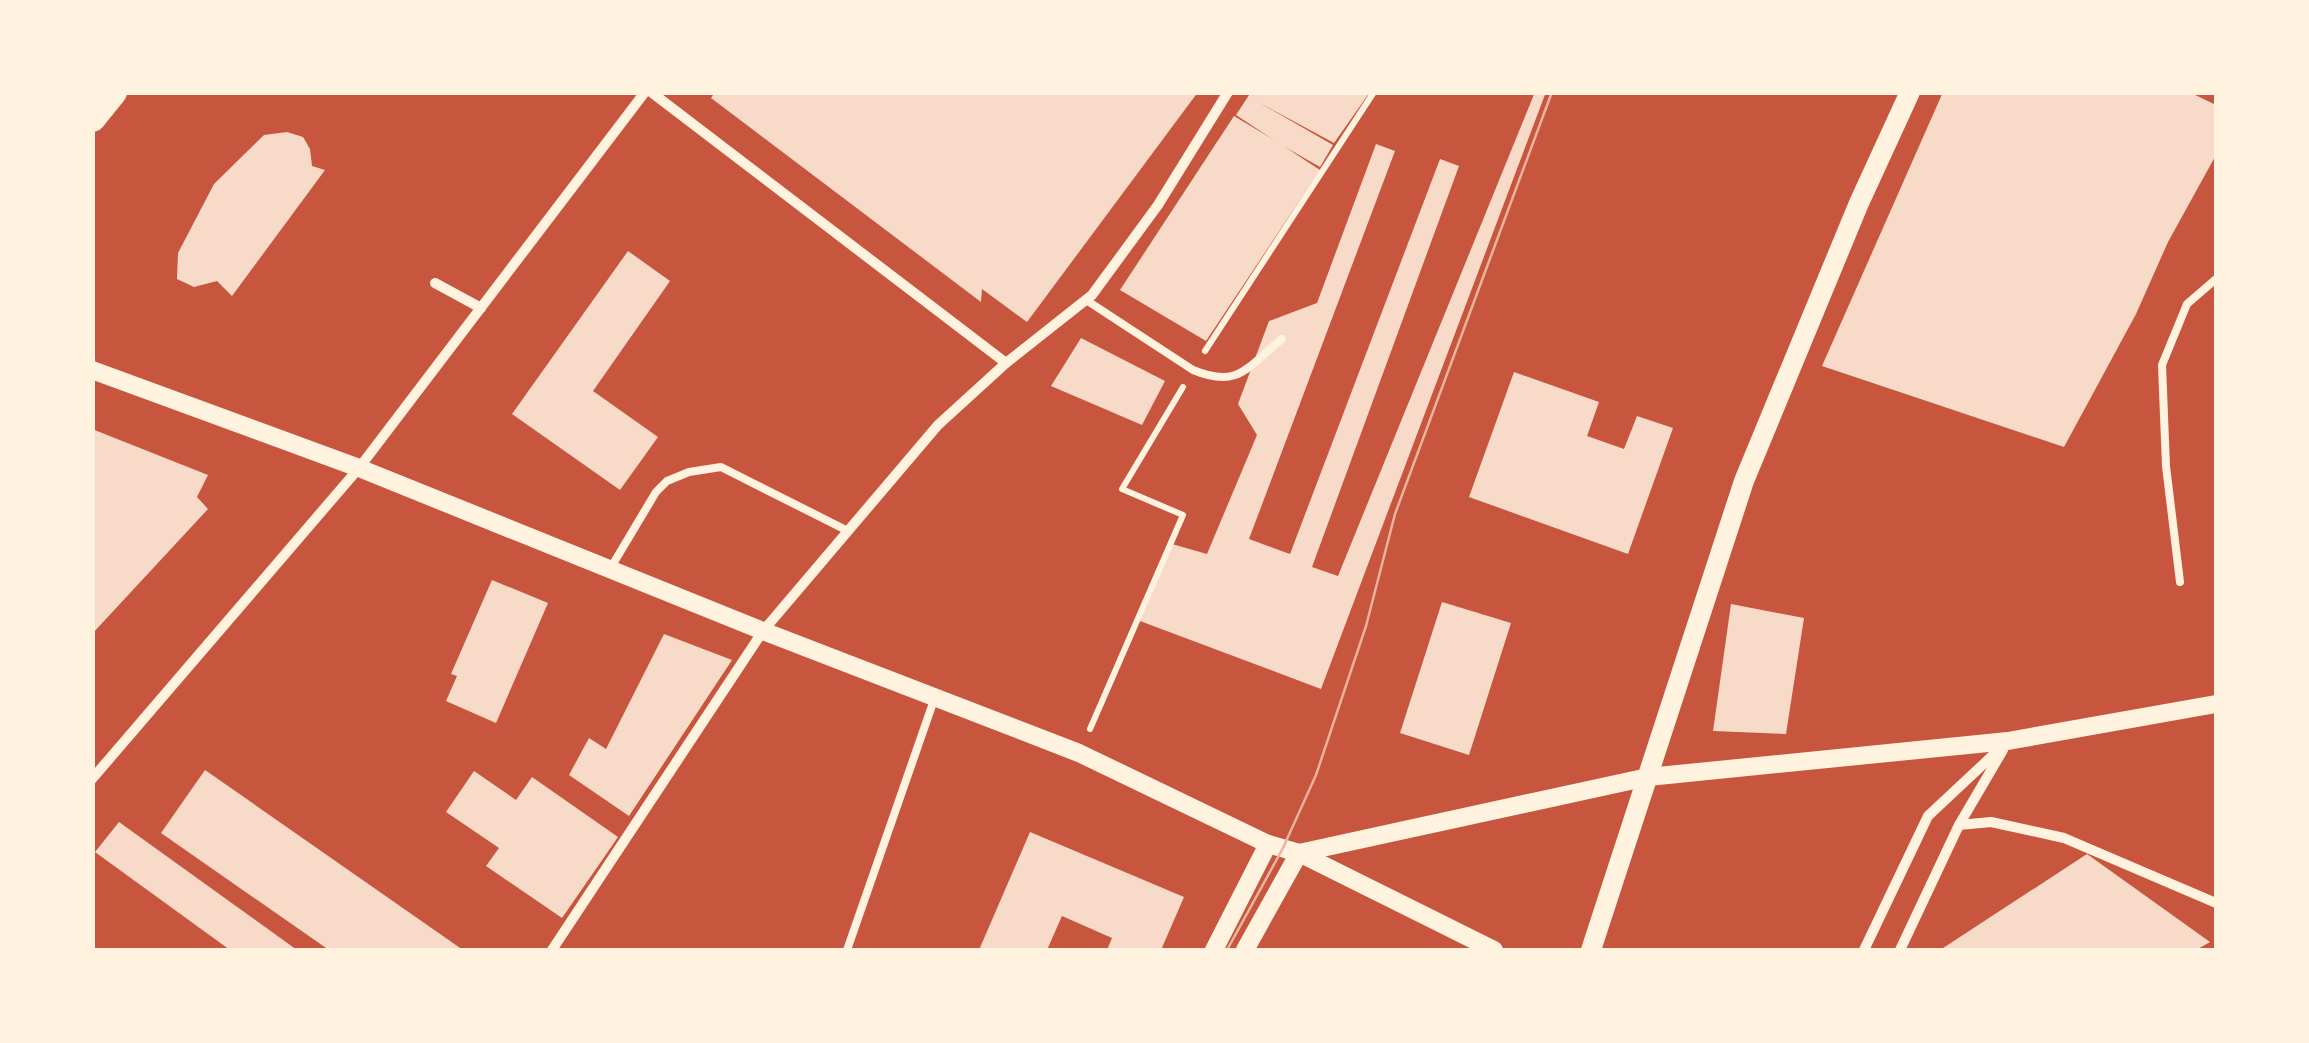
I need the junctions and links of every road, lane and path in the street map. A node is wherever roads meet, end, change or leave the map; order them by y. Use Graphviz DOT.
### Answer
graph roads {
  1 [pos="112,92"];
  2 [pos="648,92"];
  3 [pos="1228,92"];
  4 [pos="1374,92"];
  5 [pos="1910,92"];
  6 [pos="92,118"];
  7 [pos="2216,280"];
  8 [pos="435,283"];
  9 [pos="1086,300"];
  10 [pos="481,308"];
  11 [pos="1282,339"];
  12 [pos="1006,362"];
  13 [pos="92,370"];
  14 [pos="1193,370"];
  15 [pos="359,468"];
  16 [pos="848,531"];
  17 [pos="610,569"];
  18 [pos="2180,582"];
  19 [pos="763,631"];
  20 [pos="935,698"];
  21 [pos="2216,704"];
  22 [pos="2008,741"];
  23 [pos="1079,753"];
  24 [pos="1648,777"];
  25 [pos="92,779"];
  26 [pos="1959,825"];
  27 [pos="1268,844"];
  28 [pos="1299,854"];
  29 [pos="2216,903"];
  30 [pos="552,950"];
  31 [pos="847,950"];
  32 [pos="1214,950"];
  33 [pos="1246,950"];
  34 [pos="1494,950"];
  35 [pos="1591,950"];
  36 [pos="1864,950"];
  37 [pos="1900,950"];
  1 -- 6 [label="highway"];
  2 -- 10 [label="street"];
  2 -- 12 [label="street"];
  3 -- 9 [label="street"];
  4 -- 14 [label="path"];
  5 -- 24 [label="main road"];
  7 -- 18 [label="lane"];
  8 -- 10 [label="street"];
  9 -- 12 [label="street"];
  9 -- 14 [label="lane"];
  10 -- 15 [label="street"];
  11 -- 14 [label="lane"];
  12 -- 16 [label="street"];
  13 -- 15 [label="street"];
  14 -- 23 [label="path"];
  15 -- 17 [label="street"];
  15 -- 25 [label="street"];
  16 -- 17 [label="lane"];
  16 -- 19 [label="street"];
  17 -- 19 [label="street"];
  19 -- 20 [label="street"];
  19 -- 30 [label="street"];
  20 -- 23 [label="street"];
  20 -- 31 [label="lane"];
  21 -- 22 [label="street"];
  22 -- 24 [label="street"];
  22 -- 26 [label="street"];
  22 -- 36 [label="street"];
  23 -- 27 [label="street"];
  24 -- 28 [label="street"];
  24 -- 35 [label="main road"];
  26 -- 29 [label="street"];
  26 -- 37 [label="street"];
  27 -- 28 [label="street"];
  27 -- 32 [label="street"];
  28 -- 33 [label="street"];
  28 -- 34 [label="street"];
}
